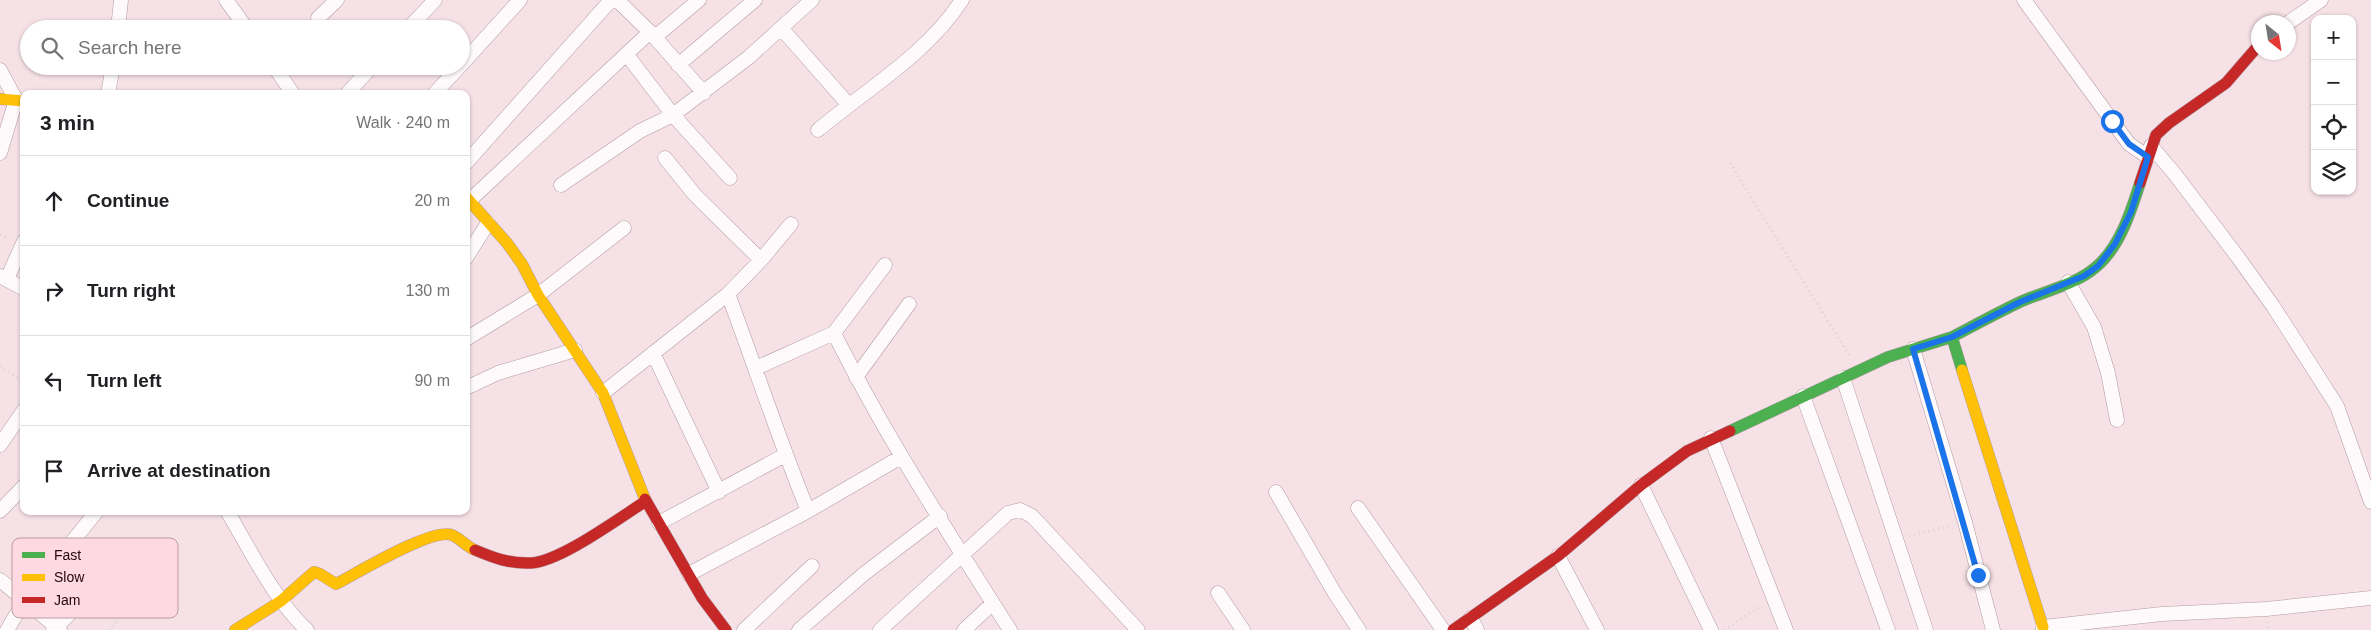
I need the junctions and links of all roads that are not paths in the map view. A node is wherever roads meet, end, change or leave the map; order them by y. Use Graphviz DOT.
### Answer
graph roads {
  1 [pos="121,0"];
  2 [pos="226,0"];
  3 [pos="337,0"];
  4 [pos="434,0"];
  5 [pos="520,0"];
  6 [pos="611,0"];
  7 [pos="617,0"];
  8 [pos="699,0"];
  9 [pos="755,0"];
  10 [pos="812,0"];
  11 [pos="962,0"];
  12 [pos="2024,0"];
  13 [pos="2321,0"];
  14 [pos="2296,17"];
  15 [pos="318,18"];
  16 [pos="119,20"];
  17 [pos="240,20"];
  18 [pos="416,20"];
  19 [pos="781,28"];
  20 [pos="652,35"];
  21 [pos="2251,54"];
  22 [pos="626,55"];
  23 [pos="470,56"];
  24 [pos="678,65"];
  25 [pos="0,70"];
  26 [pos="111,75"];
  27 [pos="280,75"];
  28 [pos="364,75"];
  29 [pos="452,75"];
  30 [pos="109,90"];
  31 [pos="289,90"];
  32 [pos="350,90"];
  33 [pos="438,90"];
  34 [pos="704,93"];
  35 [pos="0,99"];
  36 [pos="20,101"];
  37 [pos="848,104"];
  38 [pos="673,115"];
  39 [pos="818,130"];
  40 [pos="2150,151"];
  41 [pos="0,153"];
  42 [pos="665,158"];
  43 [pos="470,159"];
  44 [pos="730,178"];
  45 [pos="561,185"];
  46 [pos="470,197"];
  47 [pos="470,201"];
  48 [pos="488,223"];
  49 [pos="791,224"];
  50 [pos="624,228"];
  51 [pos="20,248"];
  52 [pos="470,252"];
  53 [pos="761,260"];
  54 [pos="885,265"];
  55 [pos="3,278"];
  56 [pos="2068,282"];
  57 [pos="20,287"];
  58 [pos="538,294"];
  59 [pos="728,294"];
  60 [pos="909,304"];
  61 [pos="834,333"];
  62 [pos="470,336"];
  63 [pos="1952,337"];
  64 [pos="1913,349"];
  65 [pos="575,350"];
  66 [pos="653,353"];
  67 [pos="756,368"];
  68 [pos="856,377"];
  69 [pos="1843,378"];
  70 [pos="470,386"];
  71 [pos="603,393"];
  72 [pos="1804,396"];
  73 [pos="20,416"];
  74 [pos="2117,420"];
  75 [pos="1711,438"];
  76 [pos="0,445"];
  77 [pos="785,455"];
  78 [pos="901,457"];
  79 [pos="1641,485"];
  80 [pos="20,490"];
  81 [pos="719,492"];
  82 [pos="1276,492"];
  83 [pos="646,501"];
  84 [pos="2371,502"];
  85 [pos="1358,508"];
  86 [pos="0,511"];
  87 [pos="808,511"];
  88 [pos="95,515"];
  89 [pos="229,515"];
  90 [pos="940,516"];
  91 [pos="659,523"];
  92 [pos="76,538"];
  93 [pos="962,554"];
  94 [pos="1558,556"];
  95 [pos="812,566"];
  96 [pos="689,574"];
  97 [pos="0,580"];
  98 [pos="12,590"];
  99 [pos="1218,593"];
  100 [pos="2371,598"];
  101 [pos="281,601"];
  102 [pos="993,603"];
  103 [pos="14,618"];
  104 [pos="44,618"];
  105 [pos="67,618"];
  106 [pos="1474,624"];
  107 [pos="241,628"];
  108 [pos="2043,628"];
  109 [pos="56,629"];
  110 [pos="7,630"];
  111 [pos="307,630"];
  112 [pos="726,630"];
  113 [pos="744,630"];
  114 [pos="799,630"];
  115 [pos="880,630"];
  116 [pos="964,630"];
  117 [pos="1010,630"];
  118 [pos="1138,630"];
  119 [pos="1244,630"];
  120 [pos="1360,630"];
  121 [pos="1443,630"];
  122 [pos="1453,630"];
  123 [pos="1597,630"];
  124 [pos="1711,630"];
  125 [pos="1786,630"];
  126 [pos="1888,630"];
  127 [pos="1926,630"];
  128 [pos="1994,630"];
  1 -- 16 [label="street"];
  2 -- 17 [label="street"];
  3 -- 15 [label="street"];
  4 -- 18 [label="street"];
  5 -- 23 [label="street"];
  6 -- 43 [label="street"];
  7 -- 20 [label="street"];
  8 -- 20 [label="street"];
  9 -- 24 [label="street"];
  10 -- 19 [label="street"];
  11 -- 37 [label="street"];
  12 -- 40 [label="street"];
  13 -- 14 [label="street"];
  19 -- 34 [label="street"];
  19 -- 37 [label="street"];
  20 -- 22 [label="street"];
  20 -- 24 [label="street"];
  21 -- 40 [label="street"];
  22 -- 38 [label="street"];
  22 -- 46 [label="street"];
  24 -- 34 [label="street"];
  25 -- 36 [label="street"];
  26 -- 30 [label="street"];
  27 -- 31 [label="street"];
  28 -- 32 [label="street"];
  29 -- 33 [label="street"];
  34 -- 38 [label="street"];
  35 -- 36 [label="street"];
  36 -- 41 [label="street"];
  37 -- 39 [label="street"];
  38 -- 44 [label="street"];
  38 -- 45 [label="street"];
  40 -- 56 [label="street"];
  40 -- 84 [label="street"];
  42 -- 53 [label="street"];
  47 -- 48 [label="street"];
  48 -- 52 [label="street"];
  48 -- 58 [label="street"];
  49 -- 53 [label="street"];
  50 -- 58 [label="street"];
  51 -- 55 [label="street"];
  53 -- 59 [label="street"];
  54 -- 61 [label="street"];
  55 -- 57 [label="street"];
  56 -- 63 [label="street"];
  56 -- 74 [label="street"];
  58 -- 62 [label="street"];
  58 -- 65 [label="street"];
  59 -- 66 [label="street"];
  59 -- 67 [label="street"];
  60 -- 68 [label="street"];
  61 -- 67 [label="street"];
  61 -- 68 [label="street"];
  63 -- 64 [label="street"];
  63 -- 108 [label="street"];
  64 -- 69 [label="street"];
  64 -- 128 [label="street"];
  65 -- 70 [label="street"];
  65 -- 71 [label="street"];
  66 -- 71 [label="street"];
  66 -- 81 [label="street"];
  67 -- 77 [label="street"];
  68 -- 78 [label="street"];
  69 -- 72 [label="street"];
  69 -- 127 [label="street"];
  71 -- 83 [label="street"];
  72 -- 75 [label="street"];
  72 -- 126 [label="street"];
  73 -- 76 [label="street"];
  75 -- 79 [label="street"];
  75 -- 125 [label="street"];
  77 -- 81 [label="street"];
  77 -- 87 [label="street"];
  78 -- 87 [label="street"];
  78 -- 90 [label="street"];
  79 -- 94 [label="street"];
  79 -- 124 [label="street"];
  80 -- 86 [label="street"];
  81 -- 91 [label="street"];
  82 -- 120 [label="street"];
  83 -- 91 [label="street"];
  83 -- 101 [label="street"];
  85 -- 121 [label="street"];
  87 -- 96 [label="street"];
  88 -- 92 [label="street"];
  89 -- 101 [label="street"];
  90 -- 93 [label="street"];
  90 -- 114 [label="street"];
  91 -- 96 [label="street"];
  93 -- 102 [label="street"];
  93 -- 115 [label="street"];
  93 -- 118 [label="street"];
  94 -- 106 [label="street"];
  94 -- 123 [label="street"];
  95 -- 113 [label="street"];
  96 -- 112 [label="street"];
  97 -- 98 [label="street"];
  99 -- 119 [label="street"];
  100 -- 108 [label="street"];
  101 -- 107 [label="street"];
  101 -- 111 [label="street"];
  102 -- 116 [label="street"];
  102 -- 117 [label="street"];
  103 -- 110 [label="street"];
  104 -- 109 [label="street"];
  105 -- 109 [label="street"];
  106 -- 122 [label="street"];
}
